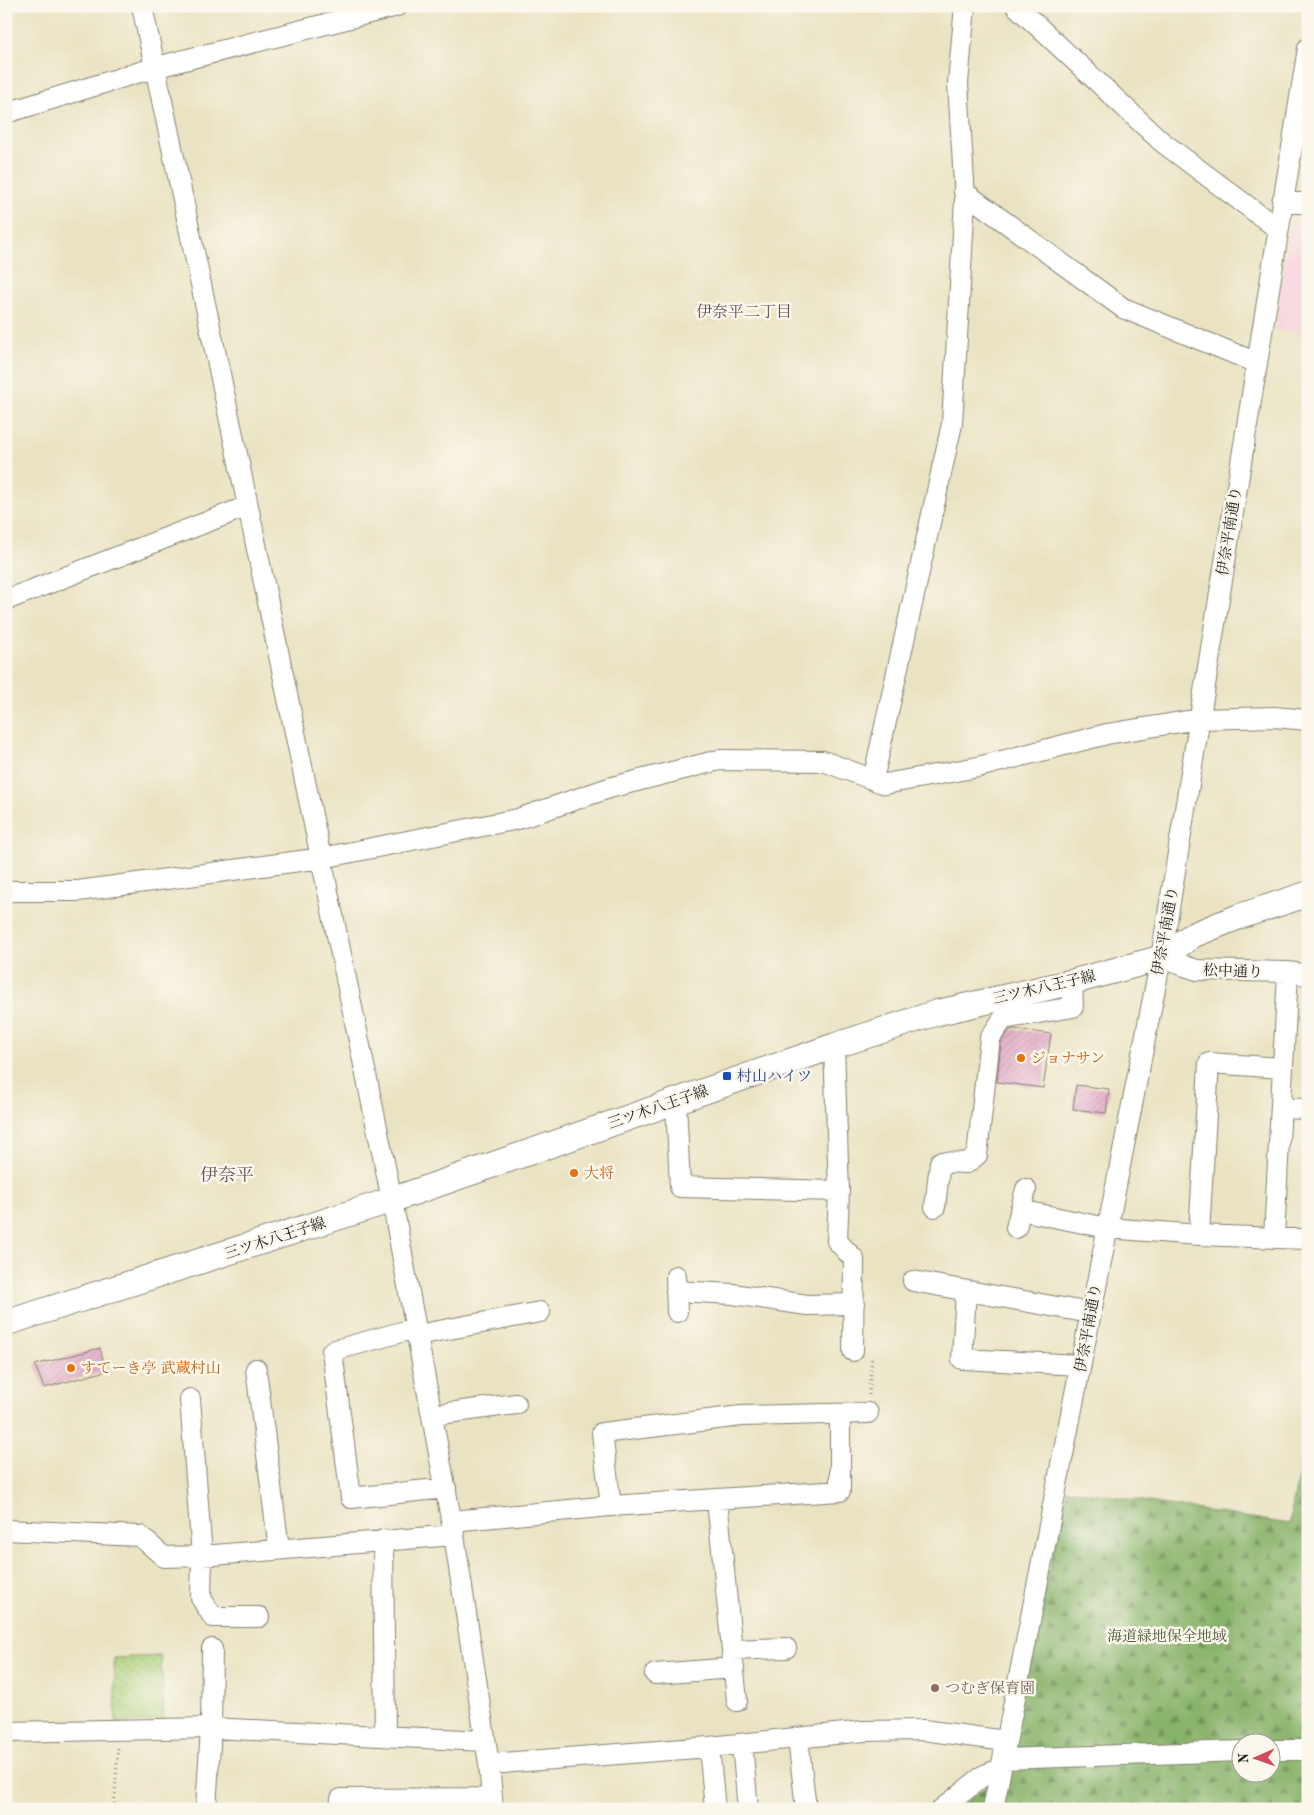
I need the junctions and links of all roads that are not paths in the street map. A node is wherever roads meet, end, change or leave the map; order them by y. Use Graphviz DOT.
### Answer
graph roads {
  1 [pos="142,6"];
  2 [pos="397,6"];
  3 [pos="965,6"];
  4 [pos="1016,6"];
  5 [pos="1308,48"];
  6 [pos="153,68"];
  7 [pos="6,113"];
  8 [pos="964,192"];
  9 [pos="1282,201"];
  10 [pos="1308,204"];
  11 [pos="1278,229"];
  12 [pos="1257,362"];
  13 [pos="248,506"];
  14 [pos="6,600"];
  15 [pos="1199,719"];
  16 [pos="1308,720"];
  17 [pos="873,780"];
  18 [pos="322,858"];
  19 [pos="6,891"];
  20 [pos="1308,894"];
  21 [pos="1161,958"];
  22 [pos="1288,972"];
  23 [pos="1308,975"];
  24 [pos="1072,982"];
  25 [pos="834,1046"];
  26 [pos="1283,1068"];
  27 [pos="676,1101"];
  28 [pos="1281,1108"];
  29 [pos="1308,1109"];
  30 [pos="1026,1189"];
  31 [pos="839,1190"];
  32 [pos="392,1200"];
  33 [pos="936,1207"];
  34 [pos="1107,1228"];
  35 [pos="1199,1235"];
  36 [pos="1274,1237"];
  37 [pos="1308,1239"];
  38 [pos="913,1281"];
  39 [pos="966,1291"];
  40 [pos="854,1304"];
  41 [pos="540,1312"];
  42 [pos="676,1312"];
  43 [pos="1090,1314"];
  44 [pos="6,1323"];
  45 [pos="417,1331"];
  46 [pos="853,1351"];
  47 [pos="1082,1365"];
  48 [pos="256,1369"];
  49 [pos="190,1399"];
  50 [pos="516,1404"];
  51 [pos="868,1413"];
  52 [pos="840,1414"];
  53 [pos="433,1415"];
  54 [pos="446,1488"];
  55 [pos="717,1500"];
  56 [pos="611,1506"];
  57 [pos="453,1528"];
  58 [pos="6,1530"];
  59 [pos="383,1540"];
  60 [pos="278,1549"];
  61 [pos="202,1556"];
  62 [pos="259,1617"];
  63 [pos="786,1648"];
  64 [pos="212,1650"];
  65 [pos="733,1659"];
  66 [pos="655,1674"];
  67 [pos="737,1701"];
  68 [pos="211,1728"];
  69 [pos="6,1732"];
  70 [pos="385,1735"];
  71 [pos="798,1738"];
  72 [pos="485,1741"];
  73 [pos="742,1744"];
  74 [pos="709,1747"];
  75 [pos="1282,1750"];
  76 [pos="1308,1750"];
  77 [pos="1232,1751"];
  78 [pos="1003,1756"];
  79 [pos="489,1764"];
  80 [pos="493,1803"];
  81 [pos="206,1809"];
  82 [pos="340,1809"];
  83 [pos="715,1809"];
  84 [pos="748,1809"];
  85 [pos="806,1809"];
  86 [pos="942,1809"];
  87 [pos="993,1809"];
  1 -- 6 [label="street"];
  2 -- 6 [label="street"];
  3 -- 8 [label="street"];
  4 -- 11 [label="street"];
  5 -- 9 [label="street, 伊奈平南通り"];
  6 -- 7 [label="street"];
  6 -- 13 [label="street"];
  8 -- 12 [label="street"];
  8 -- 17 [label="street"];
  9 -- 10 [label="street"];
  9 -- 11 [label="street, 伊奈平南通り"];
  11 -- 12 [label="street, 伊奈平南通り"];
  12 -- 15 [label="street, 伊奈平南通り"];
  13 -- 14 [label="street"];
  13 -- 18 [label="street"];
  15 -- 16 [label="street"];
  15 -- 17 [label="street"];
  15 -- 21 [label="street, 伊奈平南通り"];
  17 -- 18 [label="street"];
  18 -- 19 [label="street"];
  18 -- 32 [label="street"];
  20 -- 21 [label="main road, 三ツ木八王子線"];
  21 -- 22 [label="street, 松中通り"];
  21 -- 24 [label="main road, 三ツ木八王子線"];
  21 -- 34 [label="street, 伊奈平南通り"];
  22 -- 23 [label="street, 松中通り"];
  22 -- 26 [label="street"];
  24 -- 25 [label="main road, 三ツ木八王子線"];
  24 -- 33 [label="street"];
  25 -- 27 [label="main road, 三ツ木八王子線"];
  25 -- 31 [label="street"];
  26 -- 28 [label="street"];
  26 -- 35 [label="street"];
  27 -- 31 [label="street"];
  27 -- 32 [label="main road, 三ツ木八王子線"];
  28 -- 29 [label="street"];
  28 -- 36 [label="street"];
  30 -- 34 [label="street"];
  31 -- 40 [label="street"];
  32 -- 44 [label="main road, 三ツ木八王子線"];
  32 -- 45 [label="street"];
  34 -- 35 [label="street"];
  34 -- 43 [label="street, 伊奈平南通り"];
  35 -- 36 [label="street"];
  36 -- 37 [label="street"];
  38 -- 39 [label="street"];
  39 -- 43 [label="street"];
  39 -- 47 [label="street"];
  40 -- 42 [label="street"];
  40 -- 46 [label="street"];
  41 -- 45 [label="street"];
  43 -- 47 [label="street, 伊奈平南通り"];
  45 -- 53 [label="street"];
  45 -- 54 [label="street"];
  47 -- 78 [label="street, 伊奈平南通り"];
  48 -- 60 [label="street"];
  49 -- 61 [label="street"];
  50 -- 53 [label="street"];
  51 -- 52 [label="street"];
  52 -- 55 [label="street"];
  52 -- 56 [label="street"];
  53 -- 54 [label="street"];
  54 -- 57 [label="street"];
  55 -- 56 [label="street"];
  55 -- 65 [label="street"];
  56 -- 57 [label="street"];
  57 -- 59 [label="street"];
  57 -- 72 [label="street"];
  58 -- 61 [label="street"];
  59 -- 60 [label="street"];
  59 -- 70 [label="street"];
  60 -- 61 [label="street"];
  61 -- 62 [label="street"];
  63 -- 65 [label="street"];
  64 -- 68 [label="street"];
  65 -- 66 [label="street"];
  65 -- 67 [label="street"];
  68 -- 69 [label="street"];
  68 -- 70 [label="street"];
  68 -- 81 [label="street"];
  70 -- 72 [label="street"];
  71 -- 73 [label="street"];
  71 -- 78 [label="street"];
  71 -- 85 [label="street"];
  72 -- 79 [label="street"];
  73 -- 74 [label="street"];
  73 -- 84 [label="street"];
  74 -- 79 [label="street"];
  74 -- 83 [label="street"];
  75 -- 76 [label="street"];
  77 -- 78 [label="street"];
  78 -- 86 [label="street"];
  78 -- 87 [label="street, 伊奈平南通り"];
  79 -- 80 [label="street"];
  80 -- 82 [label="street"];
}
